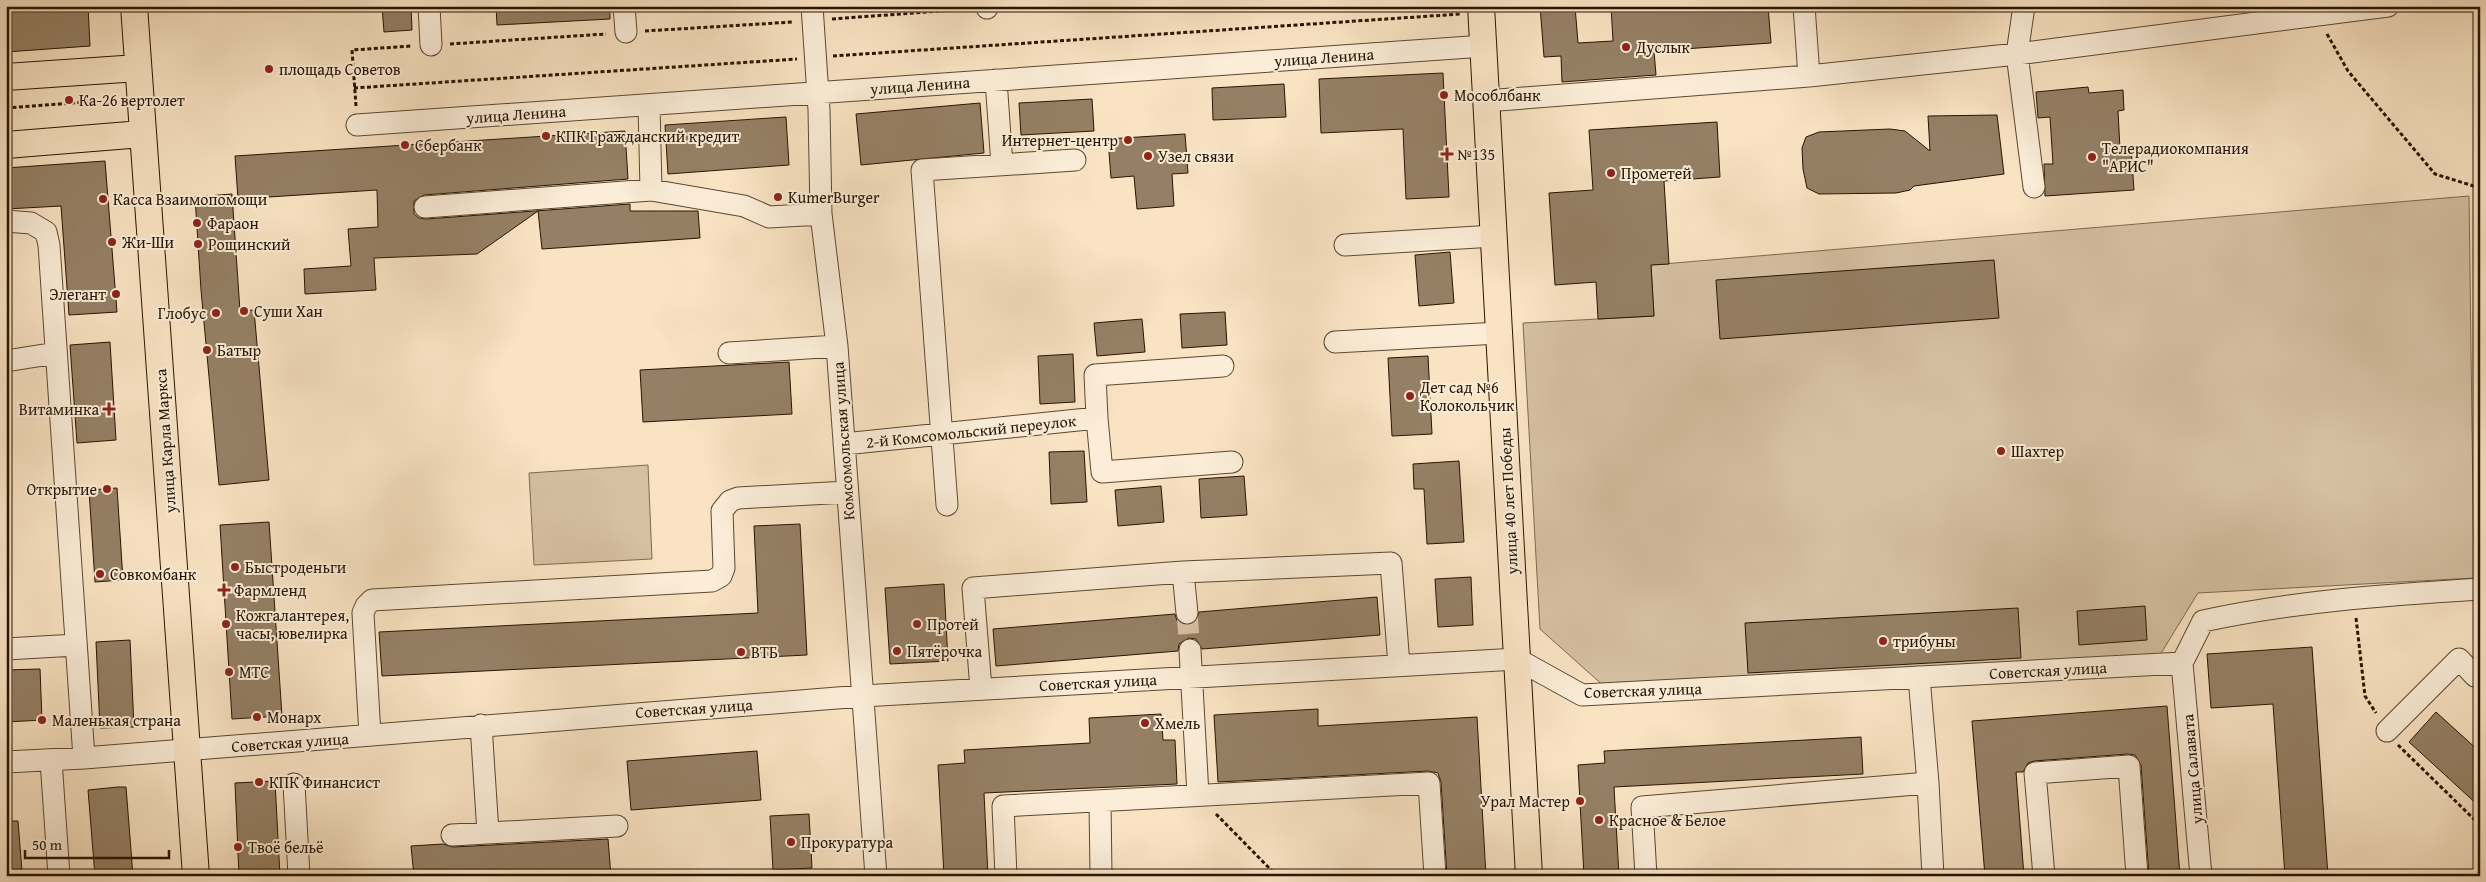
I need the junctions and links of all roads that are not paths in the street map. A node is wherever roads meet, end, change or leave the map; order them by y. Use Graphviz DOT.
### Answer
graph roads {
  1 [pos="134,6"];
  2 [pos="429,6"];
  3 [pos="624,6"];
  4 [pos="1804,6"];
  5 [pos="2024,6"];
  6 [pos="2388,6"];
  7 [pos="1481,10"];
  8 [pos="812,13"];
  9 [pos="626,32"];
  10 [pos="431,45"];
  11 [pos="1484,46"];
  12 [pos="2017,54"];
  13 [pos="138,68"];
  14 [pos="1808,76"];
  15 [pos="6,77"];
  16 [pos="996,80"];
  17 [pos="818,92"];
  18 [pos="1486,101"];
  19 [pos="650,106"];
  20 [pos="357,125"];
  21 [pos="142,134"];
  22 [pos="6,145"];
  23 [pos="1075,160"];
  24 [pos="1002,165"];
  25 [pos="2034,188"];
  26 [pos="651,190"];
  27 [pos="425,207"];
  28 [pos="821,214"];
  29 [pos="6,221"];
  30 [pos="1494,236"];
  31 [pos="1345,245"];
  32 [pos="1499,333"];
  33 [pos="1335,342"];
  34 [pos="837,346"];
  35 [pos="56,353"];
  36 [pos="729,354"];
  37 [pos="6,361"];
  38 [pos="1223,366"];
  39 [pos="1097,418"];
  40 [pos="942,434"];
  41 [pos="844,444"];
  42 [pos="1232,462"];
  43 [pos="847,492"];
  44 [pos="947,505"];
  45 [pos="1184,572"];
  46 [pos="2480,589"];
  47 [pos="1187,613"];
  48 [pos="76,645"];
  49 [pos="6,649"];
  50 [pos="1190,650"];
  51 [pos="1517,659"];
  52 [pos="2182,663"];
  53 [pos="1399,665"];
  54 [pos="2475,676"];
  55 [pos="1192,677"];
  56 [pos="1919,677"];
  57 [pos="982,689"];
  58 [pos="862,696"];
  59 [pos="481,725"];
  60 [pos="2387,731"];
  61 [pos="370,735"];
  62 [pos="188,750"];
  63 [pos="84,758"];
  64 [pos="51,760"];
  65 [pos="6,762"];
  66 [pos="1928,783"];
  67 [pos="294,784"];
  68 [pos="1198,796"];
  69 [pos="1100,801"];
  70 [pos="617,826"];
  71 [pos="488,833"];
  72 [pos="452,835"];
  73 [pos="59,876"];
  74 [pos="196,876"];
  75 [pos="299,876"];
  76 [pos="876,876"];
  77 [pos="1006,876"];
  78 [pos="1102,876"];
  79 [pos="1435,876"];
  80 [pos="1530,876"];
  81 [pos="1646,876"];
  82 [pos="1933,876"];
  83 [pos="2044,876"];
  84 [pos="2137,876"];
  85 [pos="2201,876"];
  1 -- 13 [label="main road, улица Карла Маркса"];
  2 -- 10 [label="street"];
  3 -- 9 [label="street"];
  4 -- 14 [label="street"];
  5 -- 12 [label="street"];
  6 -- 12 [label="street"];
  7 -- 11 [label="main road, улица 40 лет Победы"];
  8 -- 17 [label="street, Комсомольская улица"];
  11 -- 16 [label="street, улица Ленина"];
  11 -- 18 [label="main road, улица 40 лет Победы"];
  12 -- 14 [label="street"];
  12 -- 25 [label="street"];
  13 -- 15 [label="main road"];
  13 -- 21 [label="main road, улица Карла Маркса"];
  14 -- 18 [label="street"];
  16 -- 17 [label="street, улица Ленина"];
  16 -- 24 [label="street"];
  17 -- 19 [label="street, улица Ленина"];
  17 -- 28 [label="street, Комсомольская улица"];
  18 -- 30 [label="main road, улица 40 лет Победы"];
  19 -- 20 [label="street, улица Ленина"];
  19 -- 26 [label="street"];
  21 -- 22 [label="main road"];
  21 -- 62 [label="main road, улица Карла Маркса"];
  23 -- 24 [label="street"];
  24 -- 40 [label="street"];
  26 -- 27 [label="street"];
  26 -- 28 [label="street"];
  28 -- 34 [label="street, Комсомольская улица"];
  29 -- 35 [label="street"];
  30 -- 31 [label="street"];
  30 -- 32 [label="main road, улица 40 лет Победы"];
  32 -- 33 [label="street"];
  32 -- 51 [label="main road, улица 40 лет Победы"];
  34 -- 36 [label="street"];
  34 -- 41 [label="street, Комсомольская улица"];
  35 -- 37 [label="street"];
  35 -- 48 [label="street"];
  38 -- 39 [label="street, 2-й Комсомольский переулок"];
  39 -- 40 [label="street, 2-й Комсомольский переулок"];
  39 -- 42 [label="street, 2-й Комсомольский переулок"];
  40 -- 41 [label="street, 2-й Комсомольский переулок"];
  40 -- 44 [label="street"];
  41 -- 43 [label="street, Комсомольская улица"];
  43 -- 58 [label="street, Комсомольская улица"];
  43 -- 61 [label="street"];
  45 -- 47 [label="street"];
  45 -- 53 [label="street"];
  45 -- 57 [label="street"];
  46 -- 52 [label="street"];
  48 -- 49 [label="street"];
  48 -- 63 [label="street"];
  50 -- 55 [label="street"];
  51 -- 53 [label="street, Советская улица"];
  51 -- 56 [label="street, Советская улица"];
  51 -- 80 [label="main road, улица 40 лет Победы"];
  52 -- 56 [label="street, Советская улица"];
  52 -- 85 [label="street, улица Салавата"];
  53 -- 55 [label="street, Советская улица"];
  54 -- 60 [label="street"];
  55 -- 57 [label="street, Советская улица"];
  55 -- 68 [label="street"];
  56 -- 66 [label="street"];
  57 -- 58 [label="street, Советская улица"];
  58 -- 59 [label="street, Советская улица"];
  58 -- 76 [label="street, Комсомольская улица"];
  59 -- 61 [label="street, Советская улица"];
  59 -- 71 [label="street"];
  61 -- 62 [label="street, Советская улица"];
  62 -- 63 [label="street, Советская улица"];
  62 -- 74 [label="main road, улица Карла Маркса"];
  63 -- 64 [label="street, Советская улица"];
  64 -- 65 [label="street, Советская улица"];
  64 -- 73 [label="street"];
  66 -- 81 [label="street"];
  66 -- 82 [label="street"];
  67 -- 75 [label="street"];
  68 -- 69 [label="street"];
  68 -- 79 [label="street"];
  69 -- 77 [label="street"];
  69 -- 78 [label="street"];
  70 -- 71 [label="street"];
  71 -- 72 [label="street"];
  83 -- 84 [label="street"];
}
